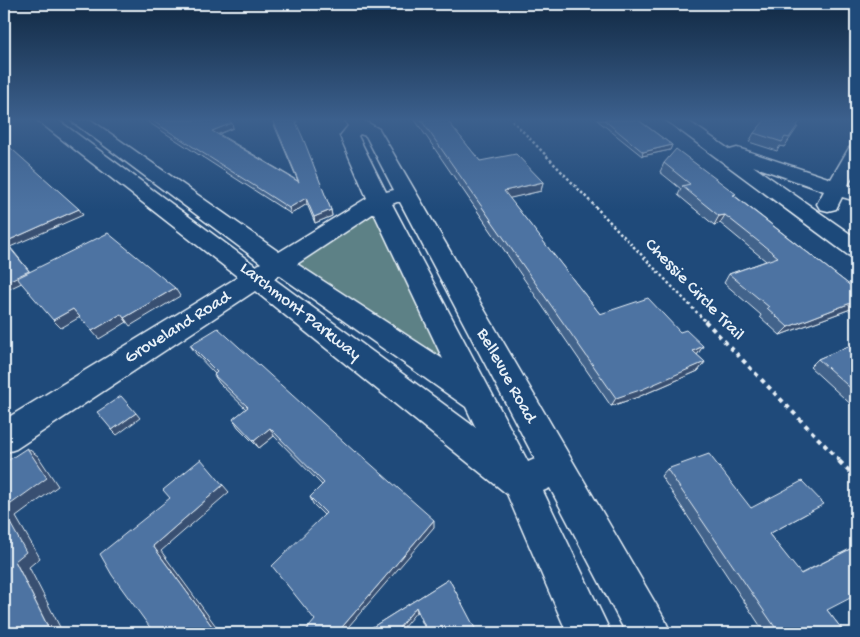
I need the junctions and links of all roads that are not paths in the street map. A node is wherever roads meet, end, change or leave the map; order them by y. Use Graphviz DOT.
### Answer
graph roads {
  1 [pos="85,150"];
  2 [pos="120,150"];
  3 [pos="359,150"];
  4 [pos="717,150"];
  5 [pos="727,150"];
  6 [pos="856,152"];
  7 [pos="847,191"];
  8 [pos="393,197"];
  9 [pos="818,221"];
  10 [pos="856,249"];
  11 [pos="280,264"];
  12 [pos="257,279"];
  13 [pos="512,386"];
  14 [pos="478,398"];
  15 [pos="4,438"];
  16 [pos="558,468"];
  17 [pos="520,482"];
  18 [pos="589,633"];
  19 [pos="649,633"];
  1 -- 12 [label="street, Larchmont Parkway"];
  2 -- 11 [label="street, Larchmont Parkway"];
  3 -- 8 [label="street, Bellevue Road"];
  4 -- 9 [label="street"];
  5 -- 7 [label="street"];
  6 -- 7 [label="street"];
  7 -- 9 [label="street"];
  8 -- 11 [label="street, Groveland Road"];
  8 -- 13 [label="street, Bellevue Road"];
  8 -- 14 [label="street, Bellevue Road"];
  9 -- 10 [label="street"];
  11 -- 12 [label="street, Groveland Road"];
  11 -- 14 [label="street, Larchmont Parkway"];
  12 -- 15 [label="street, Groveland Road"];
  12 -- 17 [label="street, Larchmont Parkway"];
  13 -- 14 [label="street"];
  13 -- 16 [label="street, Bellevue Road"];
  14 -- 17 [label="street, Bellevue Road"];
  16 -- 17 [label="street"];
  16 -- 19 [label="street, Bellevue Road"];
  17 -- 18 [label="street, Bellevue Road"];
}
